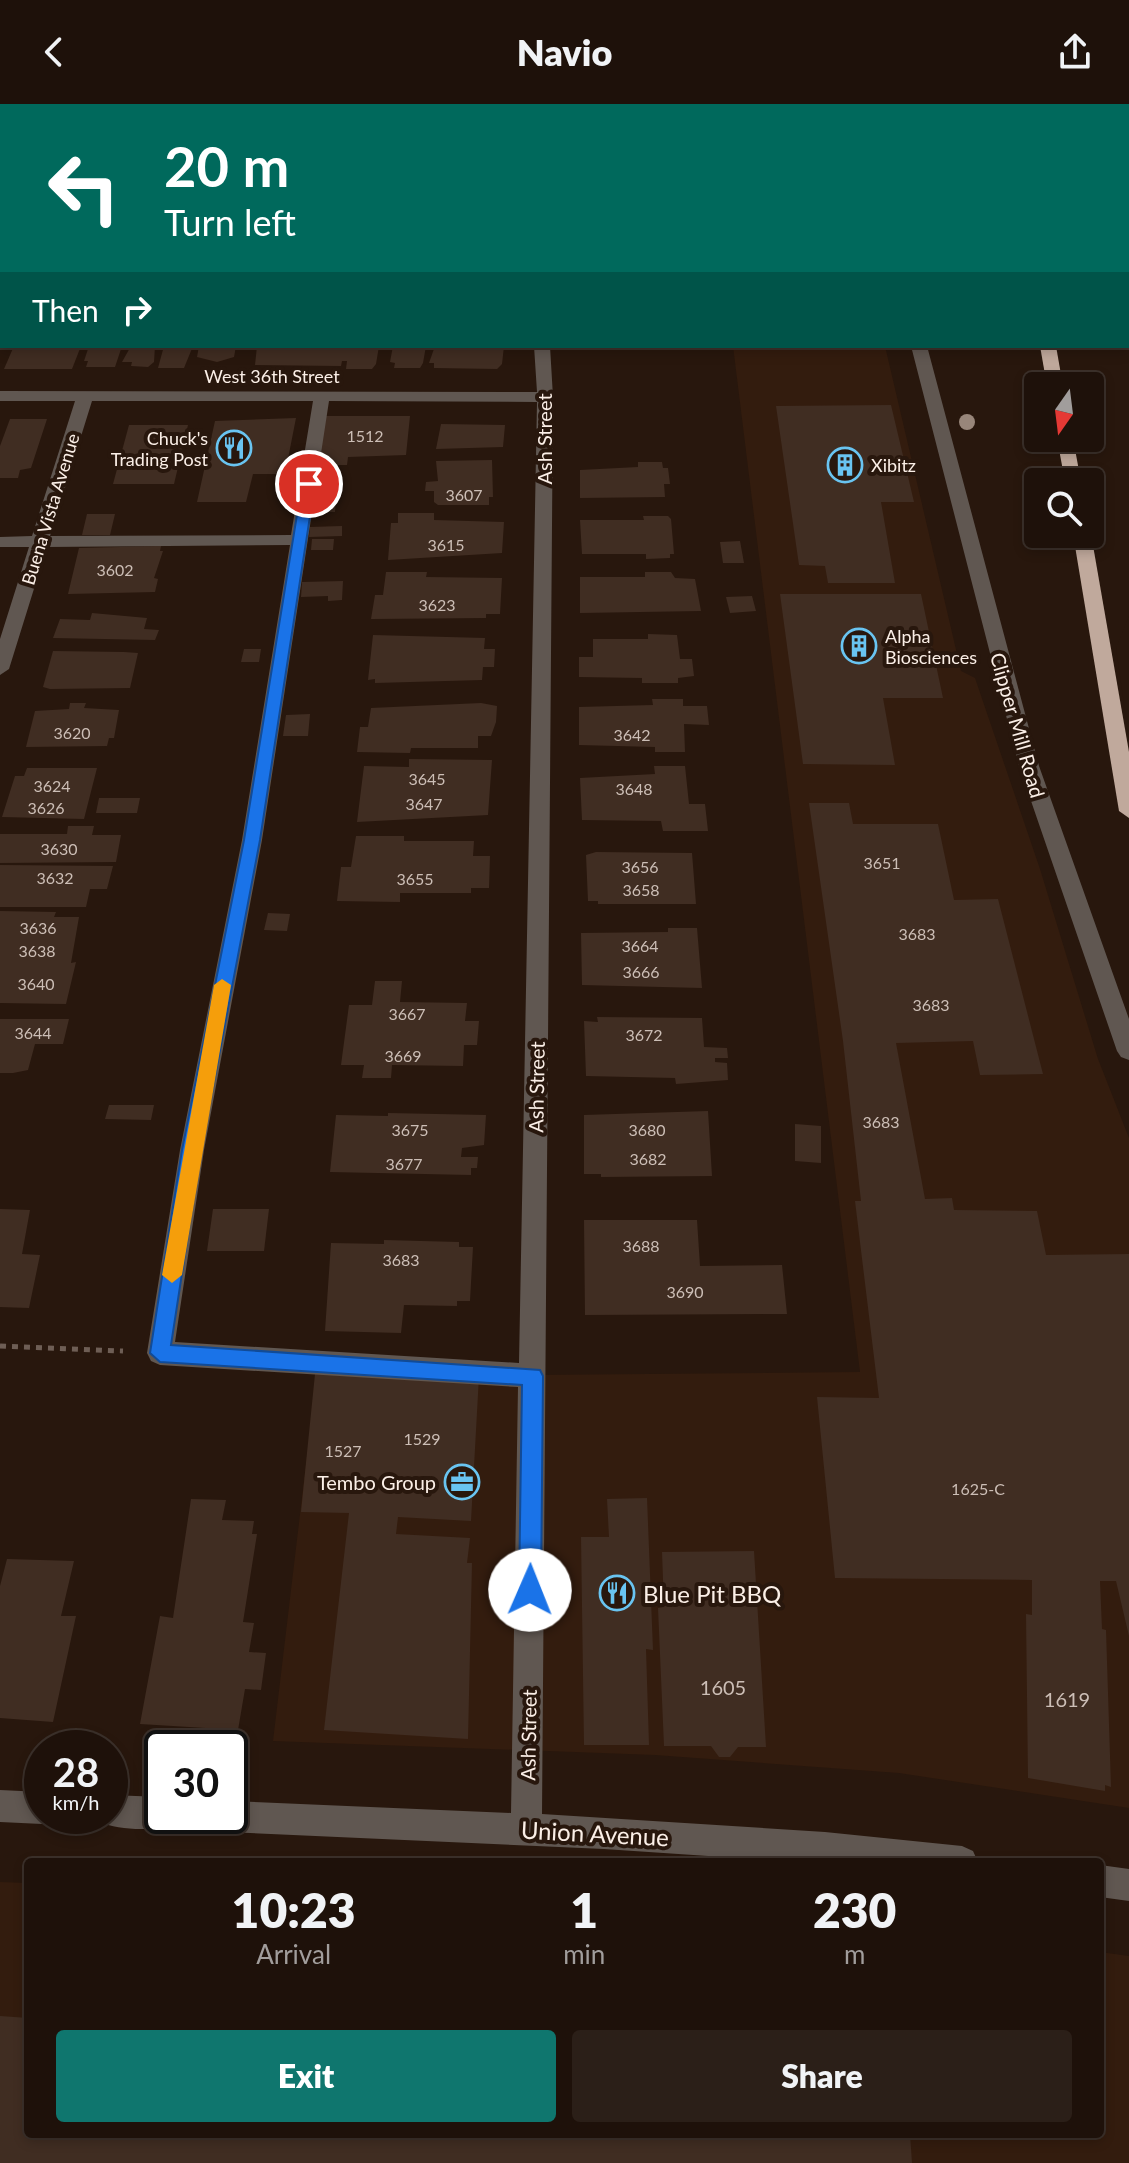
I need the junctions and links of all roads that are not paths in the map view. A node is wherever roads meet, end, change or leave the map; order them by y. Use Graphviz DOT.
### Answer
graph roads {
  1 [pos="542,348"];
  2 [pos="920,348"];
  3 [pos="1048,348"];
  4 [pos="1053,372"];
  5 [pos="0,396"];
  6 [pos="85,396"];
  7 [pos="322,397"];
  8 [pos="545,397"];
  9 [pos="298,540"];
  10 [pos="0,542"];
  11 [pos="39,542"];
  12 [pos="1084,548"];
  13 [pos="0,669"];
  14 [pos="1129,811"];
  15 [pos="1126,1036"];
  16 [pos="533,1376"];
  17 [pos="0,1806"];
  18 [pos="24,1807"];
  19 [pos="248,1817"];
  20 [pos="526,1829"];
  21 [pos="923,1858"];
  22 [pos="1104,1882"];
  23 [pos="1129,1885"];
  1 -- 8 [label="street, Ash Street"];
  2 -- 15 [label="street, Clipper Mill Road"];
  3 -- 4 [label="highway"];
  5 -- 6 [label="street, West 36th Street"];
  6 -- 7 [label="street, West 36th Street"];
  6 -- 11 [label="street, Buena Vista Avenue"];
  7 -- 8 [label="street, West 36th Street"];
  7 -- 9 [label="street"];
  8 -- 16 [label="street, Ash Street"];
  9 -- 11 [label="street"];
  9 -- 16 [label="street"];
  10 -- 11 [label="street"];
  11 -- 13 [label="street, Buena Vista Avenue"];
  12 -- 14 [label="highway"];
  16 -- 20 [label="street, Ash Street"];
  17 -- 18 [label="street"];
  19 -- 20 [label="street, Union Avenue"];
  20 -- 21 [label="street, Union Avenue"];
  22 -- 23 [label="street"];
}
